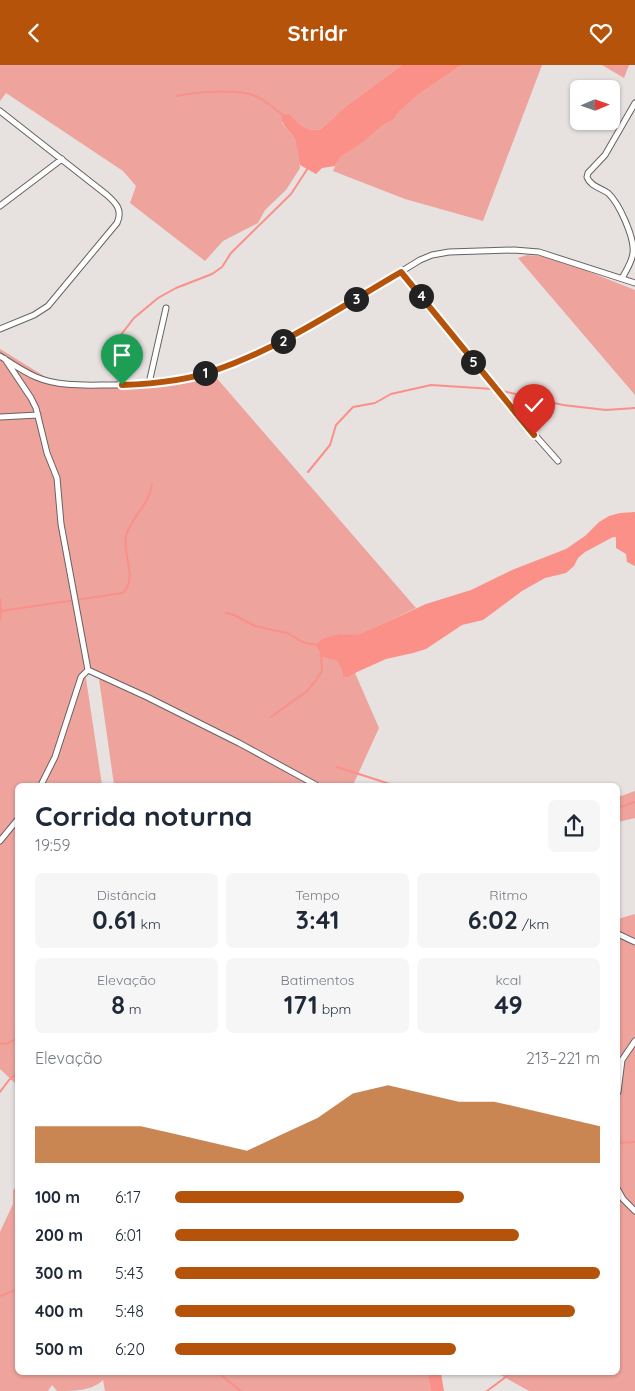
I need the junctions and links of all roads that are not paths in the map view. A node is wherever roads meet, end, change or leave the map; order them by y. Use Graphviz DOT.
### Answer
graph roads {
  1 [pos="635,103"];
  2 [pos="0,111"];
  3 [pos="62,159"];
  4 [pos="0,206"];
  5 [pos="401,272"];
  6 [pos="622,278"];
  7 [pos="635,283"];
  8 [pos="166,308"];
  9 [pos="0,329"];
  10 [pos="2,357"];
  11 [pos="148,383"];
  12 [pos="38,415"];
  13 [pos="0,417"];
  14 [pos="558,461"];
  15 [pos="88,670"];
  16 [pos="42,783"];
  17 [pos="312,783"];
  18 [pos="15,823"];
  19 [pos="0,841"];
  20 [pos="620,935"];
  21 [pos="635,943"];
  22 [pos="635,1041"];
  23 [pos="620,1068"];
  24 [pos="620,1194"];
  25 [pos="635,1211"];
  1 -- 6 [label="street"];
  2 -- 3 [label="street"];
  3 -- 4 [label="street"];
  3 -- 9 [label="street"];
  5 -- 6 [label="street"];
  5 -- 11 [label="street"];
  5 -- 14 [label="street"];
  6 -- 7 [label="street"];
  8 -- 11 [label="street"];
  10 -- 11 [label="street"];
  10 -- 12 [label="street"];
  12 -- 13 [label="street"];
  12 -- 15 [label="street"];
  15 -- 16 [label="street"];
  15 -- 17 [label="street"];
  18 -- 19 [label="street"];
  20 -- 21 [label="street"];
  22 -- 23 [label="street"];
  24 -- 25 [label="street"];
}
